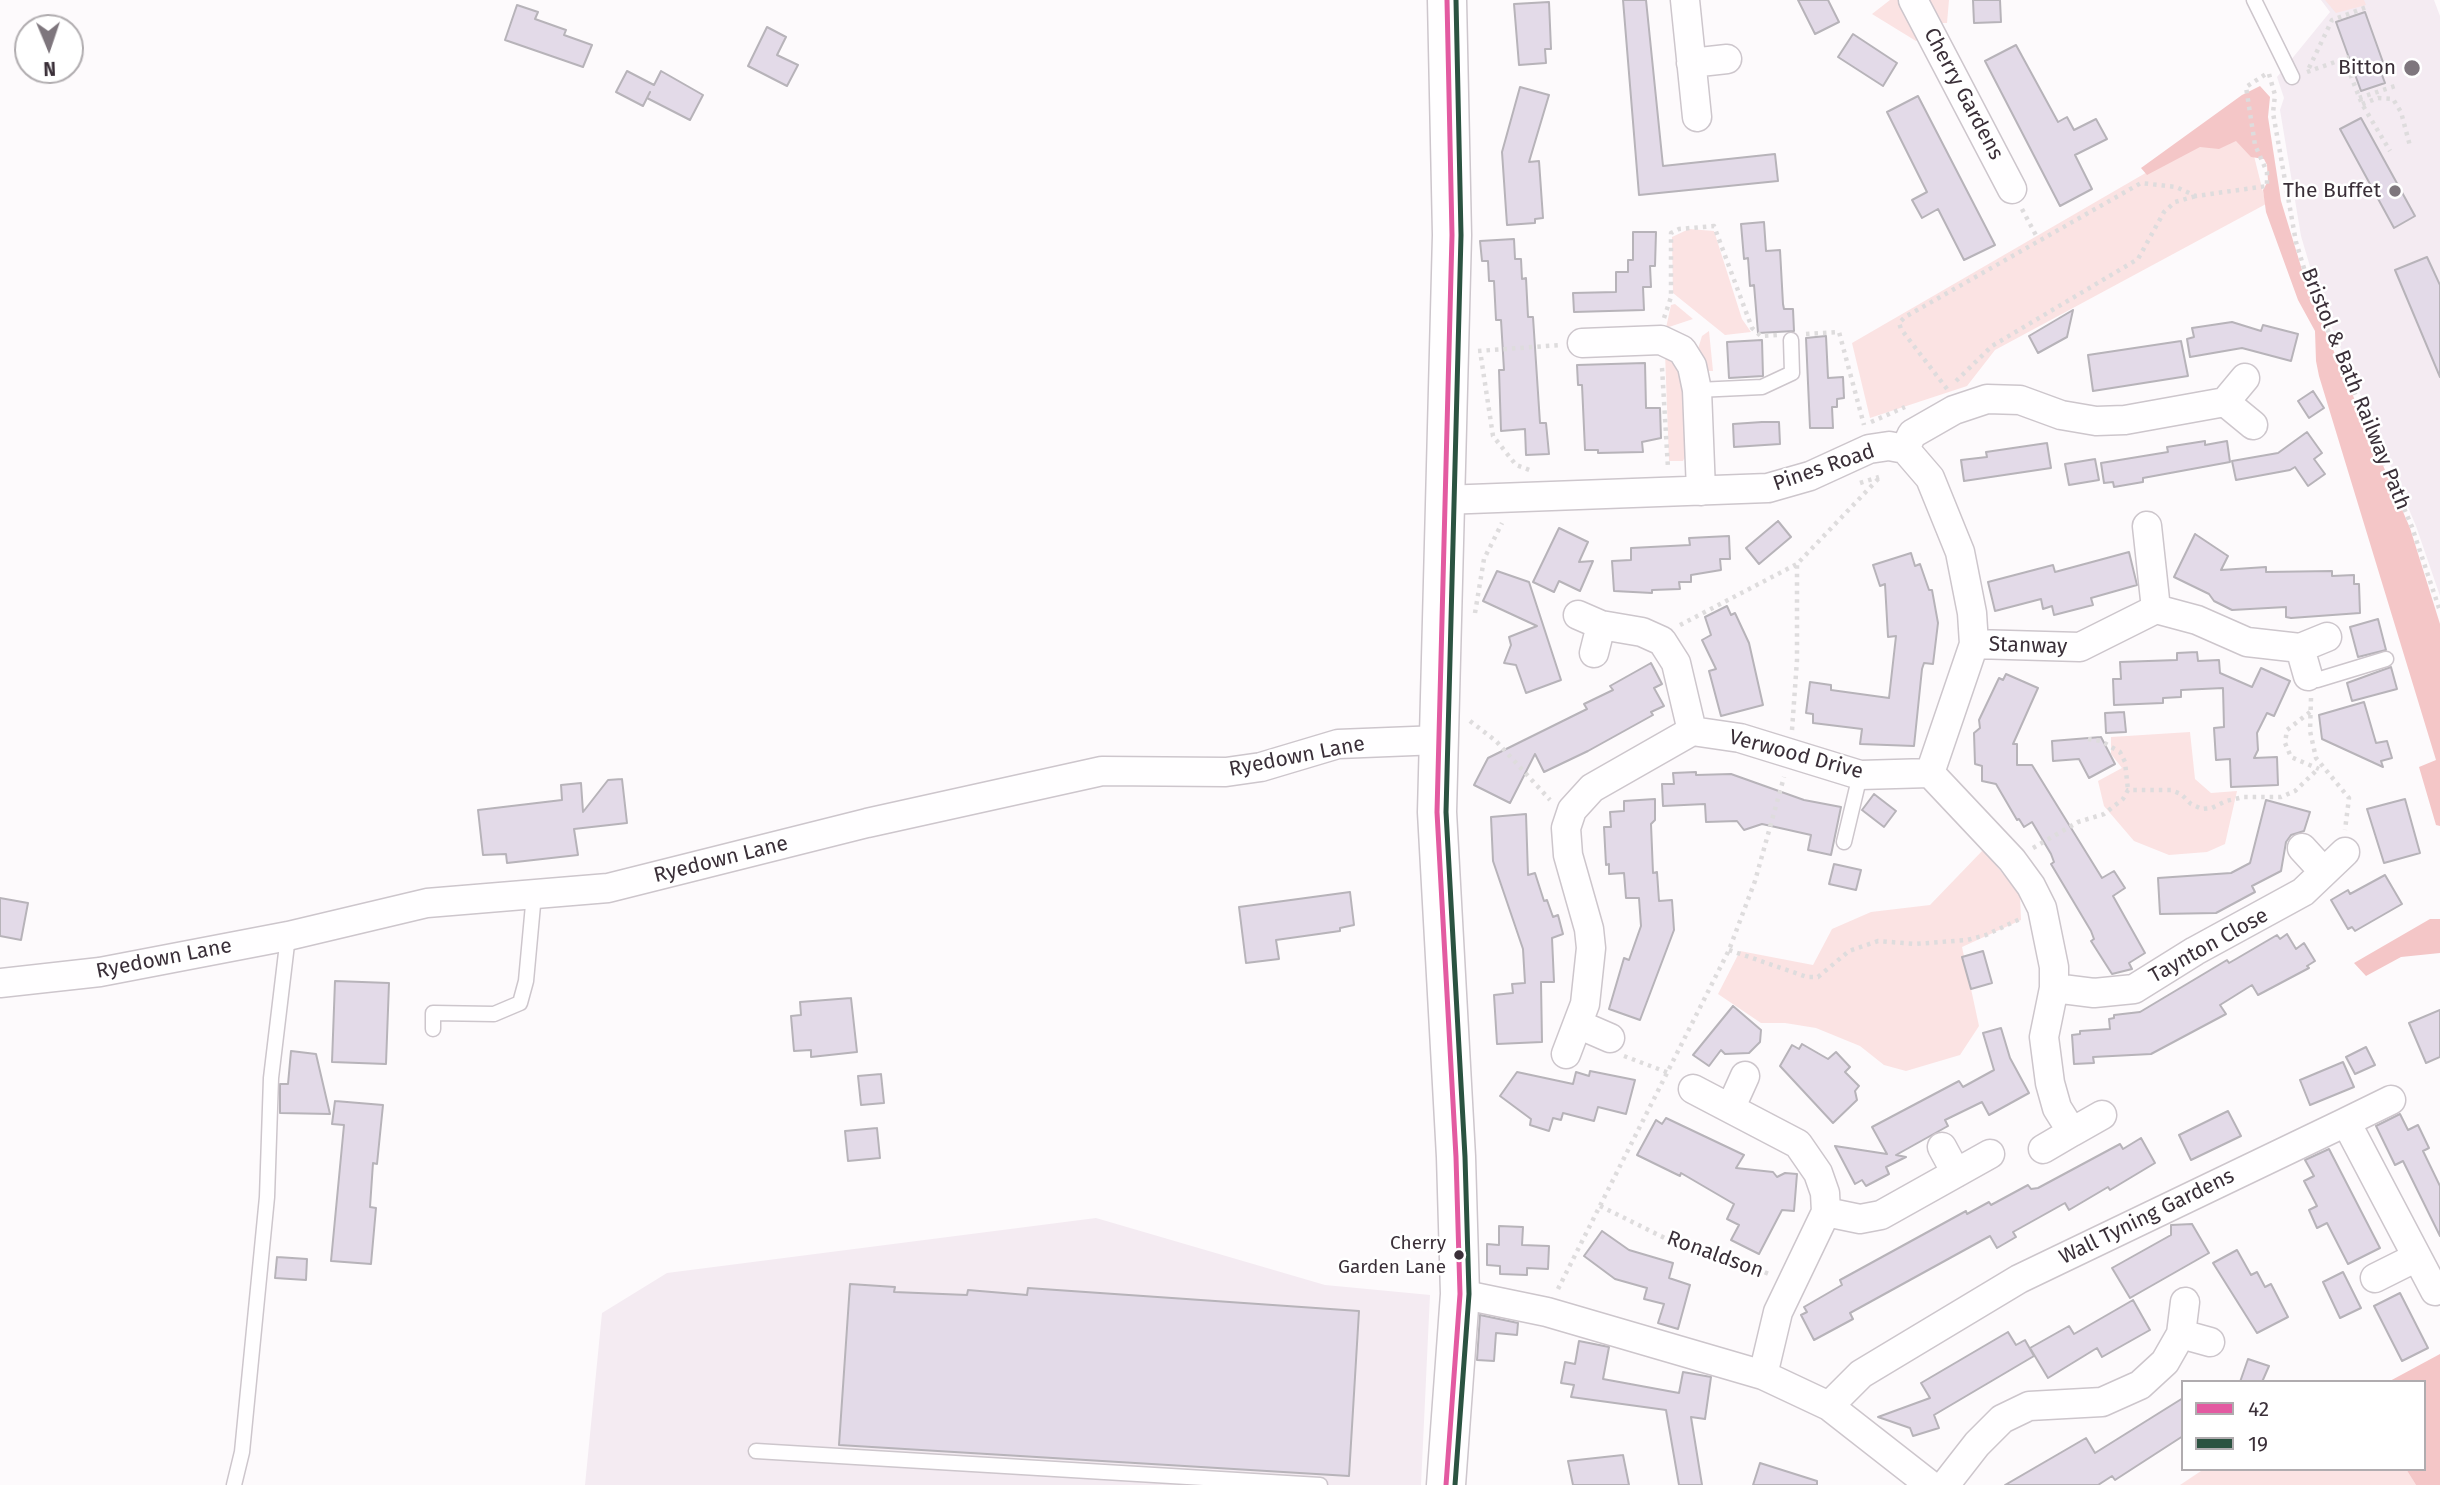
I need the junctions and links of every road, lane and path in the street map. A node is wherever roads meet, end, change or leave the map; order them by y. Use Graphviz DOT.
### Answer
graph roads {
  1 [pos="1447,0"];
  2 [pos="1685,0"];
  3 [pos="1913,0"];
  4 [pos="2254,0"];
  5 [pos="2367,7"];
  6 [pos="2270,30"];
  7 [pos="1727,59"];
  8 [pos="1691,63"];
  9 [pos="2269,72"];
  10 [pos="2307,72"];
  11 [pos="2292,77"];
  12 [pos="2395,86"];
  13 [pos="2359,98"];
  14 [pos="2361,104"];
  15 [pos="1697,117"];
  16 [pos="2410,146"];
  17 [pos="2390,151"];
  18 [pos="2012,189"];
  19 [pos="2196,196"];
  20 [pos="2038,239"];
  21 [pos="1792,336"];
  22 [pos="1661,340"];
  23 [pos="1582,343"];
  24 [pos="1470,348"];
  25 [pos="2245,378"];
  26 [pos="1697,390"];
  27 [pos="1945,397"];
  28 [pos="2225,402"];
  29 [pos="1911,404"];
  30 [pos="1864,425"];
  31 [pos="2253,425"];
  32 [pos="1853,430"];
  33 [pos="1912,456"];
  34 [pos="1655,469"];
  35 [pos="1668,469"];
  36 [pos="1544,472"];
  37 [pos="1880,477"];
  38 [pos="1700,479"];
  39 [pos="1856,485"];
  40 [pos="1443,500"];
  41 [pos="1509,522"];
  42 [pos="2147,526"];
  43 [pos="1797,564"];
  44 [pos="2156,609"];
  45 [pos="2440,611"];
  46 [pos="1473,625"];
  47 [pos="2327,637"];
  48 [pos="1656,638"];
  49 [pos="1974,644"];
  50 [pos="2300,648"];
  51 [pos="1594,653"];
  52 [pos="2386,659"];
  53 [pos="2308,676"];
  54 [pos="2311,711"];
  55 [pos="1451,729"];
  56 [pos="1692,731"];
  57 [pos="2088,739"];
  58 [pos="1791,753"];
  59 [pos="2324,768"];
  60 [pos="2317,770"];
  61 [pos="1930,773"];
  62 [pos="1860,775"];
  63 [pos="2128,790"];
  64 [pos="1572,810"];
  65 [pos="1844,842"];
  66 [pos="2302,848"];
  67 [pos="2345,852"];
  68 [pos="2012,860"];
  69 [pos="2324,872"];
  70 [pos="534,894"];
  71 [pos="2042,908"];
  72 [pos="288,936"];
  73 [pos="1729,950"];
  74 [pos="0,983"];
  75 [pos="2054,988"];
  76 [pos="1580,1025"];
  77 [pos="433,1029"];
  78 [pos="1610,1038"];
  79 [pos="1566,1054"];
  80 [pos="1669,1073"];
  81 [pos="1745,1076"];
  82 [pos="1693,1089"];
  83 [pos="2391,1100"];
  84 [pos="1731,1107"];
  85 [pos="2102,1115"];
  86 [pos="2346,1122"];
  87 [pos="2072,1132"];
  88 [pos="1942,1147"];
  89 [pos="2043,1149"];
  90 [pos="1990,1154"];
  91 [pos="1956,1173"];
  92 [pos="1600,1206"];
  93 [pos="1826,1212"];
  94 [pos="2417,1257"];
  95 [pos="2375,1278"];
  96 [pos="1791,1285"];
  97 [pos="2435,1291"];
  98 [pos="1460,1294"];
  99 [pos="2185,1302"];
  100 [pos="1547,1312"];
  101 [pos="2181,1334"];
  102 [pos="2210,1342"];
  103 [pos="1763,1375"];
  104 [pos="1829,1406"];
  105 [pos="756,1451"];
  106 [pos="234,1485"];
  107 [pos="1320,1485"];
  108 [pos="1446,1485"];
  109 [pos="1930,1485"];
  110 [pos="1945,1485"];
  1 -- 24 [label="main road"];
  2 -- 8 [label="street"];
  3 -- 18 [label="street, Cherry Gardens"];
  4 -- 6 [label="lane"];
  5 -- 10 [label="path"];
  6 -- 9 [label="path, Bristol & Bath Railway Path"];
  6 -- 11 [label="lane"];
  7 -- 8 [label="street"];
  8 -- 15 [label="street"];
  9 -- 19 [label="path"];
  9 -- 45 [label="path, Bristol & Bath Railway Path"];
  10 -- 11 [label="path"];
  10 -- 13 [label="path"];
  12 -- 13 [label="path"];
  13 -- 14 [label="path"];
  14 -- 16 [label="path"];
  14 -- 17 [label="path"];
  18 -- 20 [label="path"];
  19 -- 20 [label="path"];
  19 -- 27 [label="path"];
  20 -- 27 [label="path"];
  21 -- 22 [label="path"];
  21 -- 26 [label="lane"];
  21 -- 30 [label="path"];
  22 -- 23 [label="street"];
  22 -- 26 [label="street"];
  22 -- 35 [label="path"];
  23 -- 24 [label="path"];
  24 -- 36 [label="path"];
  24 -- 40 [label="main road"];
  25 -- 28 [label="street"];
  26 -- 38 [label="street"];
  27 -- 28 [label="street, Pines Road"];
  27 -- 33 [label="street, Pines Road"];
  28 -- 31 [label="street"];
  29 -- 30 [label="path"];
  30 -- 32 [label="path"];
  33 -- 37 [label="path"];
  33 -- 38 [label="street, Pines Road"];
  33 -- 49 [label="street"];
  34 -- 35 [label="path"];
  35 -- 38 [label="path"];
  37 -- 39 [label="path"];
  37 -- 43 [label="path"];
  38 -- 40 [label="street, Pines Road"];
  40 -- 55 [label="main road"];
  41 -- 46 [label="path"];
  42 -- 44 [label="street"];
  43 -- 48 [label="path"];
  43 -- 58 [label="path"];
  44 -- 49 [label="street, Stanway"];
  44 -- 50 [label="street"];
  47 -- 50 [label="street"];
  48 -- 51 [label="street"];
  48 -- 56 [label="street"];
  49 -- 61 [label="street"];
  50 -- 53 [label="street"];
  52 -- 53 [label="lane"];
  53 -- 54 [label="path"];
  54 -- 59 [label="path"];
  54 -- 60 [label="path"];
  55 -- 64 [label="path"];
  55 -- 70 [label="street, Ryedown Lane"];
  55 -- 98 [label="main road"];
  56 -- 58 [label="street, Verwood Drive"];
  56 -- 64 [label="street"];
  57 -- 63 [label="path"];
  58 -- 62 [label="street, Verwood Drive"];
  58 -- 73 [label="path"];
  59 -- 60 [label="path"];
  59 -- 67 [label="path"];
  60 -- 63 [label="path"];
  61 -- 62 [label="street, Verwood Drive"];
  61 -- 68 [label="street"];
  62 -- 65 [label="lane"];
  63 -- 68 [label="path"];
  64 -- 76 [label="street"];
  66 -- 69 [label="street"];
  67 -- 69 [label="street, Taynton Close"];
  68 -- 71 [label="street"];
  69 -- 75 [label="street, Taynton Close"];
  70 -- 72 [label="street, Ryedown Lane"];
  70 -- 77 [label="lane"];
  71 -- 73 [label="path"];
  71 -- 75 [label="street"];
  72 -- 74 [label="street, Ryedown Lane"];
  72 -- 106 [label="lane"];
  73 -- 80 [label="path"];
  75 -- 87 [label="street"];
  76 -- 78 [label="street"];
  76 -- 79 [label="street"];
  78 -- 80 [label="path"];
  80 -- 92 [label="path"];
  81 -- 84 [label="street"];
  82 -- 84 [label="street"];
  83 -- 86 [label="street, Wall Tyning Gardens"];
  84 -- 93 [label="street"];
  85 -- 87 [label="street"];
  86 -- 94 [label="street"];
  86 -- 104 [label="street, Wall Tyning Gardens"];
  87 -- 89 [label="street"];
  88 -- 91 [label="street"];
  90 -- 91 [label="street"];
  91 -- 93 [label="street"];
  92 -- 96 [label="path, Ronaldson"];
  92 -- 100 [label="path"];
  93 -- 96 [label="street"];
  94 -- 95 [label="street"];
  94 -- 97 [label="street"];
  96 -- 103 [label="street"];
  98 -- 100 [label="street"];
  98 -- 108 [label="main road"];
  99 -- 101 [label="street"];
  100 -- 103 [label="street"];
  101 -- 102 [label="street"];
  101 -- 110 [label="street"];
  103 -- 104 [label="street"];
  104 -- 109 [label="street"];
  105 -- 107 [label="lane"];
}
